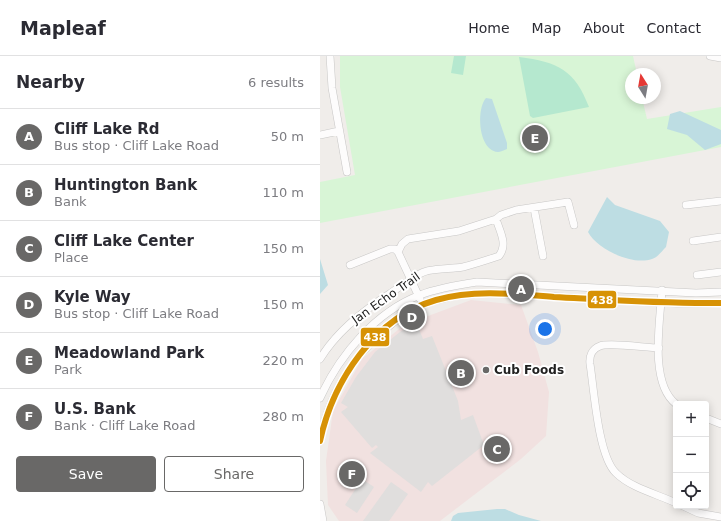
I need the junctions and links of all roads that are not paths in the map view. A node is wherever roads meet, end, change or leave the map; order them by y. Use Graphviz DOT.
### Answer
graph roads {
  1 [pos="330,56"];
  2 [pos="710,56"];
  3 [pos="721,58"];
  4 [pos="339,131"];
  5 [pos="320,135"];
  6 [pos="347,172"];
  7 [pos="721,201"];
  8 [pos="686,205"];
  9 [pos="534,208"];
  10 [pos="496,219"];
  11 [pos="574,225"];
  12 [pos="721,237"];
  13 [pos="692,241"];
  14 [pos="398,252"];
  15 [pos="543,256"];
  16 [pos="350,265"];
  17 [pos="721,272"];
  18 [pos="698,275"];
  19 [pos="412,280"];
  20 [pos="662,290"];
  21 [pos="721,292"];
  22 [pos="419,295"];
  23 [pos="661,301"];
  24 [pos="721,303"];
  25 [pos="423,305"];
  26 [pos="659,348"];
  27 [pos="320,359"];
  28 [pos="320,398"];
  29 [pos="673,401"];
  30 [pos="709,419"];
  31 [pos="721,424"];
  32 [pos="320,441"];
  33 [pos="673,502"];
  34 [pos="320,504"];
  35 [pos="689,509"];
  36 [pos="721,517"];
  37 [pos="323,521"];
  1 -- 4 [label="street"];
  2 -- 3 [label="street"];
  4 -- 5 [label="street"];
  4 -- 6 [label="street"];
  7 -- 8 [label="street"];
  9 -- 10 [label="street"];
  9 -- 11 [label="street"];
  9 -- 15 [label="street"];
  10 -- 14 [label="street"];
  10 -- 19 [label="street, Jan Echo Trail"];
  12 -- 13 [label="street"];
  14 -- 16 [label="street"];
  14 -- 19 [label="street"];
  17 -- 18 [label="street"];
  19 -- 22 [label="street"];
  19 -- 27 [label="street, Jan Echo Trail"];
  20 -- 21 [label="street"];
  20 -- 22 [label="street"];
  20 -- 23 [label="street"];
  22 -- 25 [label="street"];
  22 -- 28 [label="street"];
  23 -- 24 [label="street"];
  23 -- 25 [label="street"];
  23 -- 26 [label="street"];
  25 -- 32 [label="street"];
  26 -- 29 [label="street"];
  26 -- 33 [label="street"];
  30 -- 31 [label="street"];
  34 -- 37 [label="street"];
  35 -- 36 [label="street"];
}
